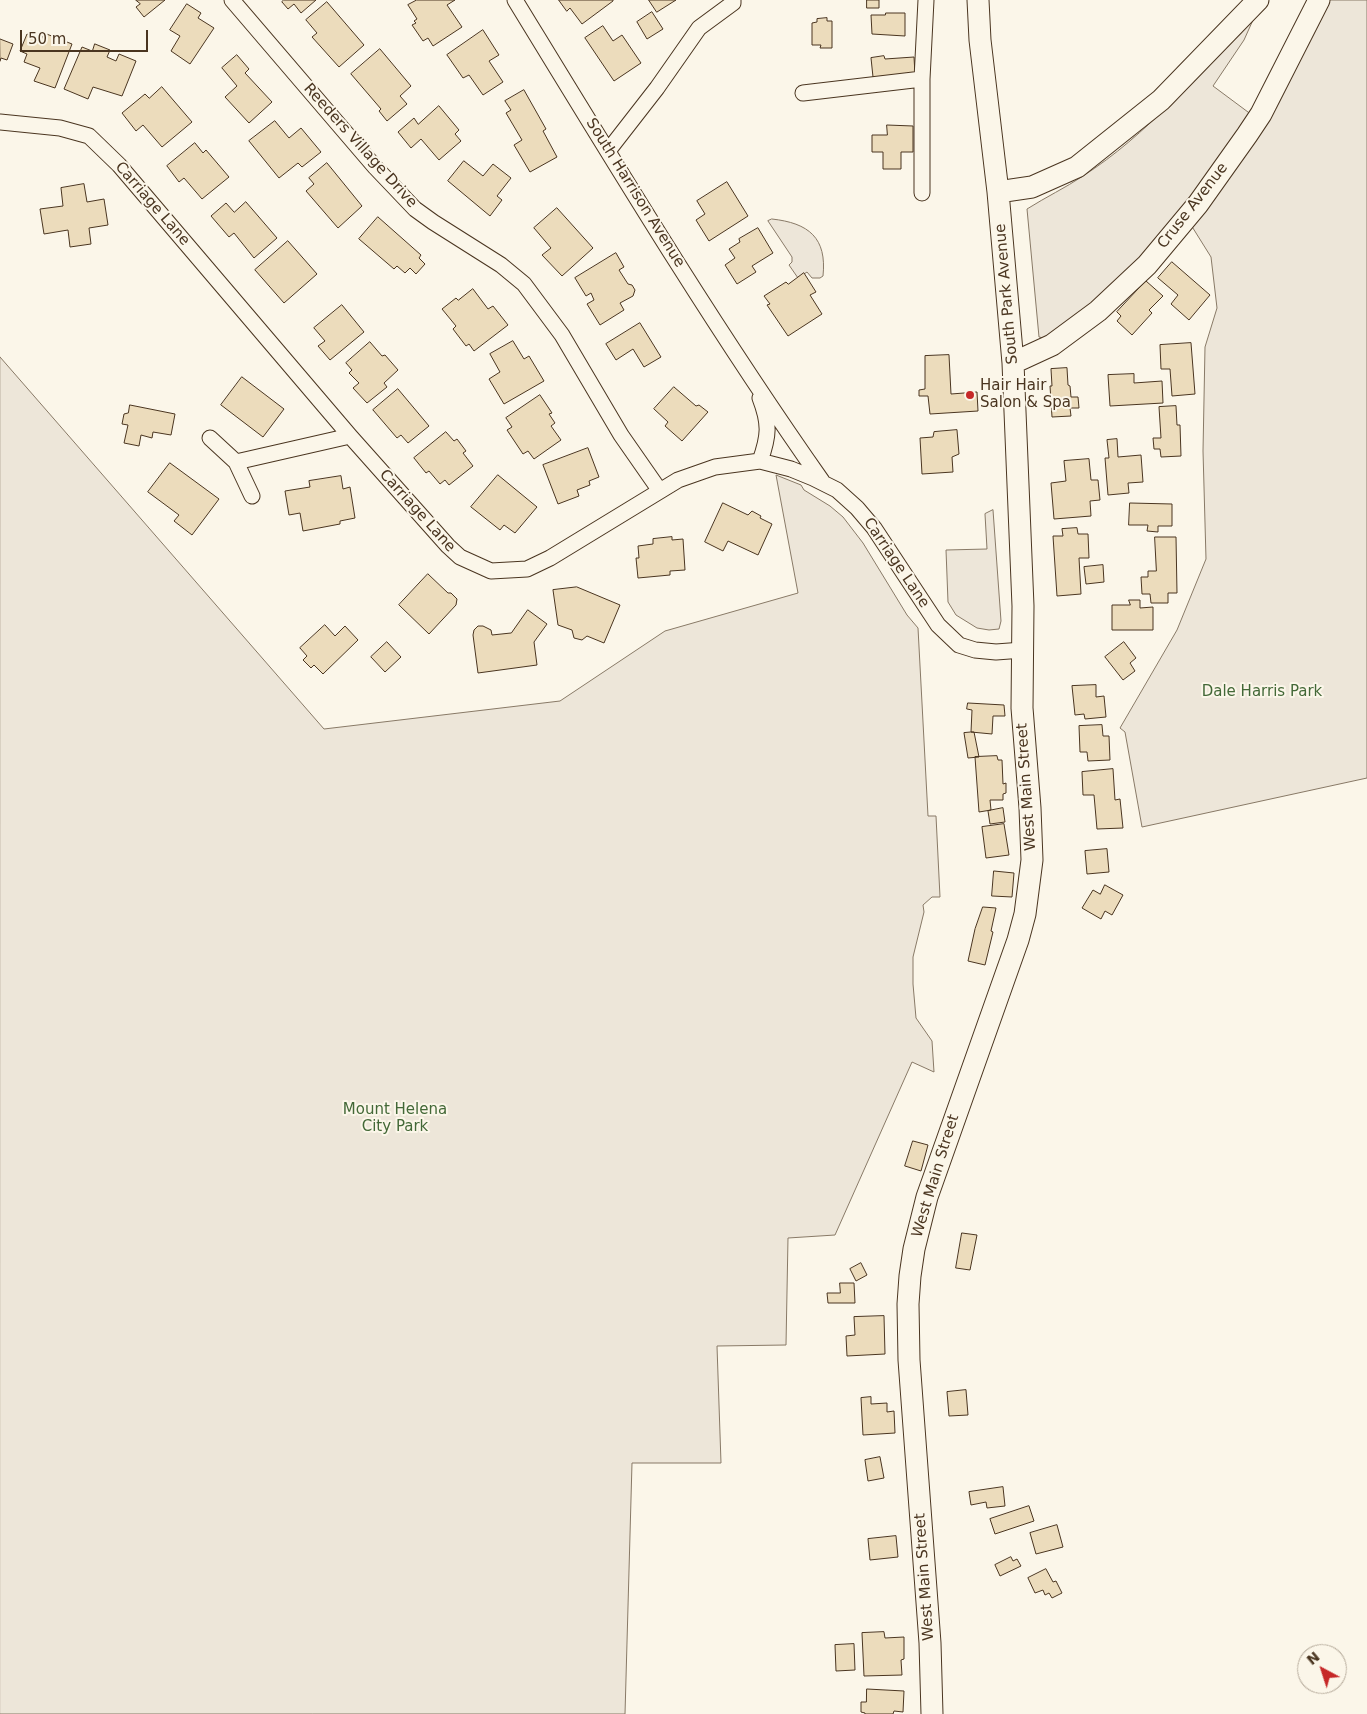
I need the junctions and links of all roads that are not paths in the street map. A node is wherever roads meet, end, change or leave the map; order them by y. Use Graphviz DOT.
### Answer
graph roads {
  1 [pos="232,0"];
  2 [pos="515,0"];
  3 [pos="926,0"];
  4 [pos="978,0"];
  5 [pos="1258,0"];
  6 [pos="1319,0"];
  7 [pos="733,2"];
  8 [pos="922,79"];
  9 [pos="803,93"];
  10 [pos="0,122"];
  11 [pos="608,151"];
  12 [pos="998,192"];
  13 [pos="922,193"];
  14 [pos="1013,363"];
  15 [pos="756,385"];
  16 [pos="350,436"];
  17 [pos="210,438"];
  18 [pos="760,461"];
  19 [pos="236,462"];
  20 [pos="823,483"];
  21 [pos="660,491"];
  22 [pos="252,496"];
  23 [pos="1023,650"];
  24 [pos="932,1714"];
  1 -- 21 [label="street, Reeders Village Drive"];
  2 -- 11 [label="street, South Harrison Avenue"];
  3 -- 8 [label="street"];
  4 -- 12 [label="street, South Park Avenue"];
  5 -- 12 [label="street"];
  6 -- 14 [label="street, Cruse Avenue"];
  7 -- 11 [label="street"];
  8 -- 9 [label="street"];
  8 -- 13 [label="street"];
  10 -- 16 [label="street, Carriage Lane"];
  11 -- 15 [label="street, South Harrison Avenue"];
  12 -- 14 [label="street, South Park Avenue"];
  14 -- 23 [label="street, South Park Avenue"];
  15 -- 18 [label="street, South Harrison Avenue"];
  15 -- 20 [label="street, South Harrison Avenue"];
  16 -- 19 [label="street"];
  16 -- 21 [label="street, Carriage Lane"];
  17 -- 19 [label="street"];
  18 -- 20 [label="street, Carriage Lane"];
  18 -- 21 [label="street, Carriage Lane"];
  19 -- 22 [label="street"];
  20 -- 23 [label="street, Carriage Lane"];
  23 -- 24 [label="street, West Main Street"];
}
